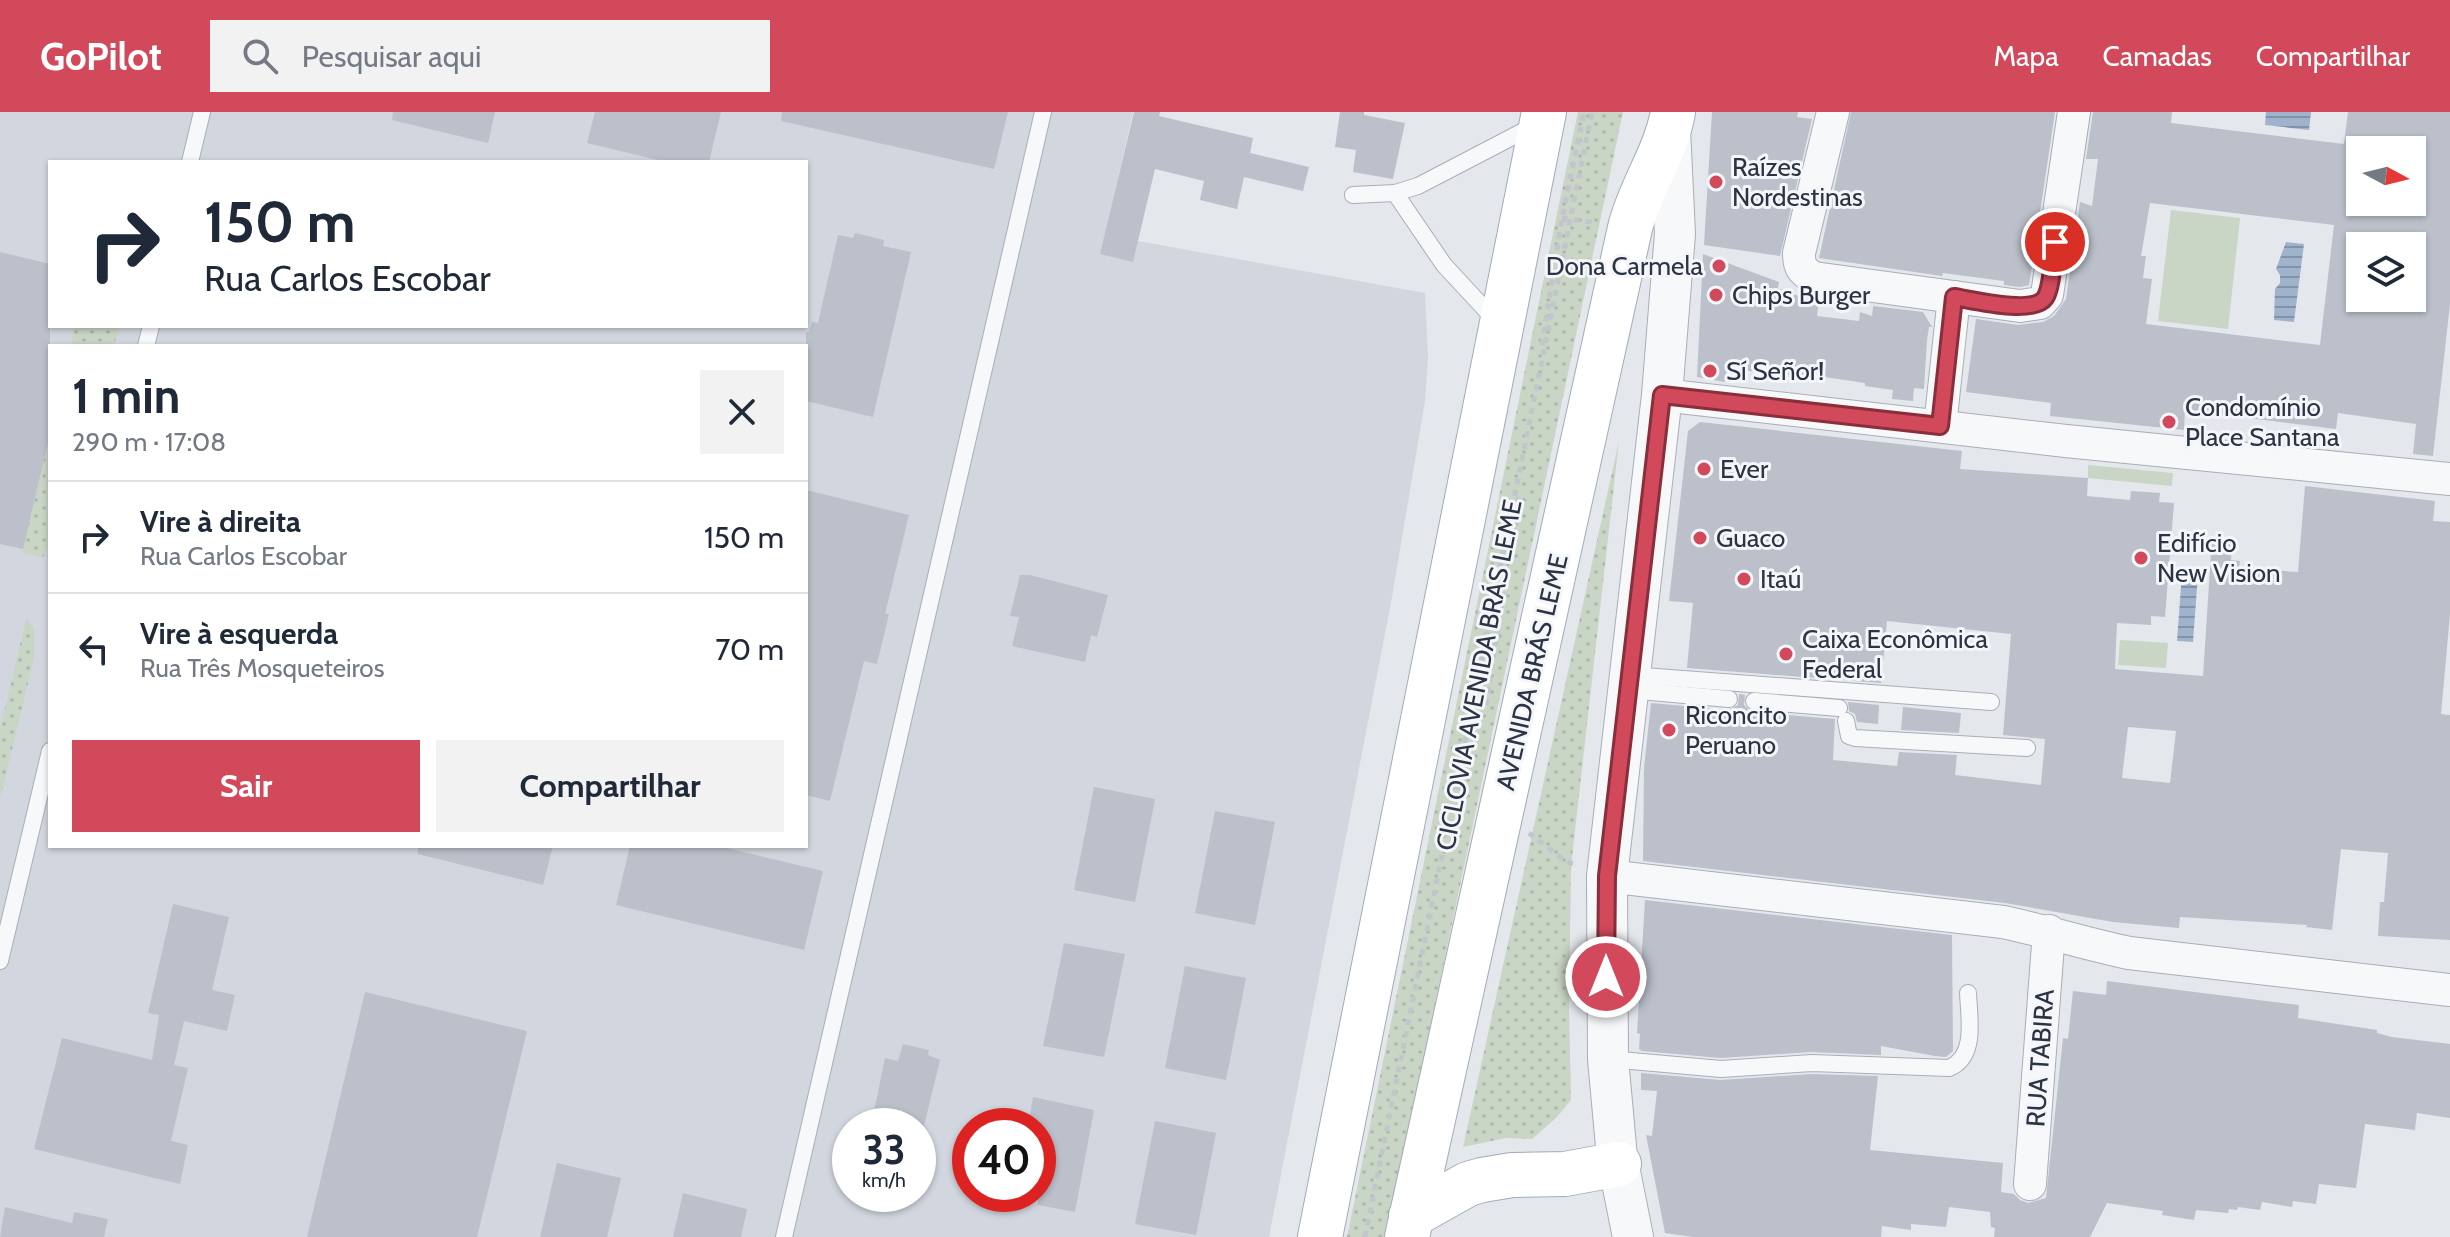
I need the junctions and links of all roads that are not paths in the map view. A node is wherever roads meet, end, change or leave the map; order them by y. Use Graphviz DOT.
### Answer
graph roads {
  1 [pos="202,112"];
  2 [pos="1043,112"];
  3 [pos="1833,112"];
  4 [pos="2074,112"];
  5 [pos="1543,117"];
  6 [pos="1672,120"];
  7 [pos="190,160"];
  8 [pos="1395,193"];
  9 [pos="1353,195"];
  10 [pos="1954,297"];
  11 [pos="1501,326"];
  12 [pos="1662,395"];
  13 [pos="1940,426"];
  14 [pos="2450,479"];
  15 [pos="1630,682"];
  16 [pos="1729,699"];
  17 [pos="1754,701"];
  18 [pos="1991,702"];
  19 [pos="2027,748"];
  20 [pos="48,759"];
  21 [pos="1607,876"];
  22 [pos="2049,931"];
  23 [pos="0,961"];
  24 [pos="2450,990"];
  25 [pos="1968,993"];
  26 [pos="1608,1059"];
  27 [pos="1619,1164"];
  28 [pos="2030,1184"];
  29 [pos="1409,1227"];
  30 [pos="784,1237"];
  31 [pos="1320,1237"];
  32 [pos="1633,1237"];
  1 -- 7 [label="lane"];
  2 -- 30 [label="lane"];
  3 -- 10 [label="street"];
  4 -- 10 [label="street"];
  5 -- 8 [label="lane"];
  5 -- 11 [label="main road"];
  6 -- 12 [label="street"];
  6 -- 29 [label="main road, AVENIDA BRÁS LEME"];
  8 -- 9 [label="lane"];
  8 -- 11 [label="lane"];
  10 -- 13 [label="street"];
  11 -- 31 [label="main road"];
  12 -- 13 [label="street"];
  12 -- 15 [label="street"];
  13 -- 14 [label="street"];
  15 -- 16 [label="lane"];
  15 -- 18 [label="lane"];
  15 -- 21 [label="street"];
  17 -- 19 [label="lane"];
  20 -- 23 [label="lane"];
  21 -- 22 [label="street"];
  21 -- 26 [label="street"];
  22 -- 24 [label="street"];
  22 -- 28 [label="street, RUA TABIRA"];
  25 -- 26 [label="lane"];
  26 -- 27 [label="street"];
  27 -- 29 [label="main road"];
  27 -- 32 [label="street"];
}
